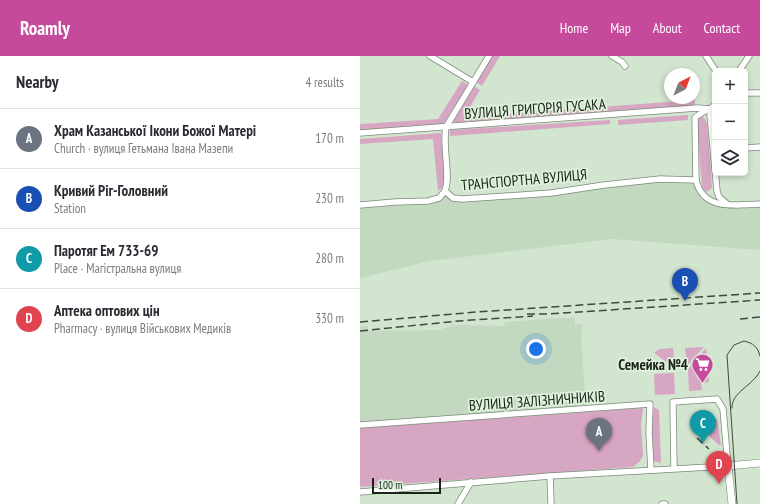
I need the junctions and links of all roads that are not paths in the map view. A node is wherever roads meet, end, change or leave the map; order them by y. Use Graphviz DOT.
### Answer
graph roads {
  1 [pos="430,56"];
  2 [pos="444,56"];
  3 [pos="489,56"];
  4 [pos="612,56"];
  5 [pos="706,56"];
  6 [pos="749,56"];
  7 [pos="440,62"];
  8 [pos="625,66"];
  9 [pos="714,68"];
  10 [pos="741,68"];
  11 [pos="473,82"];
  12 [pos="748,93"];
  13 [pos="760,93"];
  14 [pos="712,107"];
  15 [pos="712,108"];
  16 [pos="712,110"];
  17 [pos="446,127"];
  18 [pos="712,132"];
  19 [pos="360,133"];
  20 [pos="760,147"];
  21 [pos="748,148"];
  22 [pos="716,176"];
  23 [pos="696,180"];
  24 [pos="445,191"];
  25 [pos="727,204"];
  26 [pos="760,204"];
  27 [pos="360,205"];
  28 [pos="360,425"];
  29 [pos="760,463"];
  30 [pos="728,466"];
  31 [pos="674,468"];
  32 [pos="651,470"];
  33 [pos="550,476"];
  34 [pos="471,482"];
  35 [pos="360,492"];
  36 [pos="458,504"];
  37 [pos="551,504"];
  38 [pos="732,504"];
  1 -- 7 [label="street"];
  2 -- 7 [label="street"];
  3 -- 11 [label="street"];
  4 -- 8 [label="street"];
  5 -- 9 [label="street"];
  6 -- 10 [label="street"];
  7 -- 11 [label="street"];
  11 -- 17 [label="street"];
  12 -- 13 [label="street"];
  14 -- 17 [label="street, ВУЛИЦЯ ГРИГОРІЯ ГУСАКА"];
  15 -- 23 [label="street"];
  16 -- 18 [label="street"];
  17 -- 19 [label="street, ВУЛИЦЯ ГРИГОРІЯ ГУСАКА"];
  17 -- 24 [label="street"];
  20 -- 21 [label="street"];
  22 -- 25 [label="street"];
  23 -- 24 [label="street, ТРАНСПОРТНА ВУЛИЦЯ"];
  23 -- 25 [label="street"];
  24 -- 27 [label="street, ТРАНСПОРТНА ВУЛИЦЯ"];
  25 -- 26 [label="street"];
  28 -- 32 [label="street, ВУЛИЦЯ ЗАЛІЗНИЧНИКІВ"];
  29 -- 30 [label="main road"];
  30 -- 31 [label="street"];
  30 -- 31 [label="street"];
  30 -- 38 [label="main road"];
  31 -- 32 [label="street"];
  32 -- 33 [label="street"];
  33 -- 34 [label="street"];
  33 -- 37 [label="street"];
  34 -- 35 [label="street"];
  34 -- 36 [label="street"];
}
